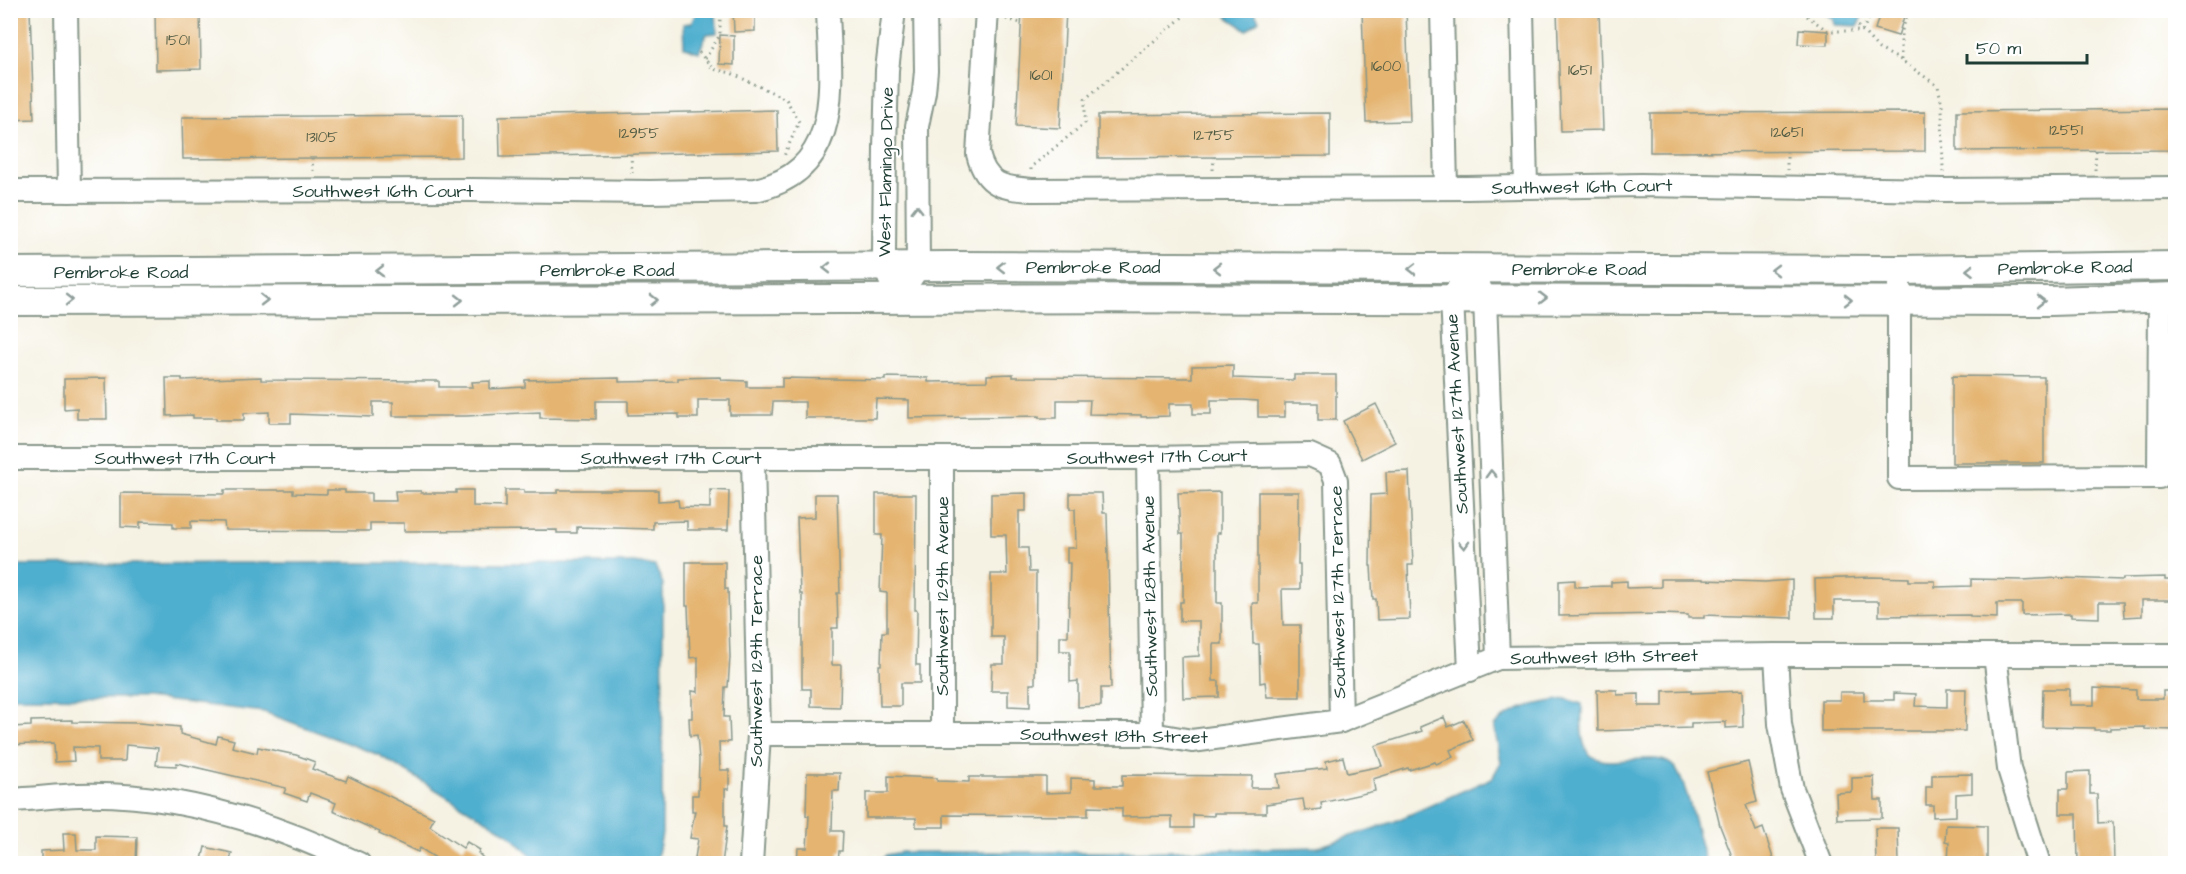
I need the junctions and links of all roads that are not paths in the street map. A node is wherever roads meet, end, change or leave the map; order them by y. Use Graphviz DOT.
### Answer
graph roads {
  1 [pos="66,10"];
  2 [pos="828,10"];
  3 [pos="894,10"];
  4 [pos="924,10"];
  5 [pos="987,10"];
  6 [pos="1442,10"];
  7 [pos="1522,10"];
  8 [pos="889,57"];
  9 [pos="916,58"];
  10 [pos="886,125"];
  11 [pos="917,126"];
  12 [pos="1526,187"];
  13 [pos="1446,188"];
  14 [pos="2175,188"];
  15 [pos="10,191"];
  16 [pos="69,191"];
  17 [pos="2175,266"];
  18 [pos="885,268"];
  19 [pos="918,268"];
  20 [pos="1470,269"];
  21 [pos="1899,270"];
  22 [pos="10,272"];
  23 [pos="898,297"];
  24 [pos="2168,297"];
  25 [pos="1452,298"];
  26 [pos="1485,298"];
  27 [pos="1898,300"];
  28 [pos="10,301"];
  29 [pos="10,458"];
  30 [pos="942,458"];
  31 [pos="1148,458"];
  32 [pos="753,459"];
  33 [pos="1330,464"];
  34 [pos="2167,480"];
  35 [pos="1776,655"];
  36 [pos="1995,655"];
  37 [pos="2175,655"];
  38 [pos="1498,658"];
  39 [pos="1470,670"];
  40 [pos="1341,721"];
  41 [pos="759,734"];
  42 [pos="942,734"];
  43 [pos="1152,734"];
  44 [pos="10,800"];
  45 [pos="359,864"];
  46 [pos="751,864"];
  47 [pos="1821,864"];
  48 [pos="2039,864"];
  1 -- 16 [label="street"];
  2 -- 16 [label="street, Southwest 16th Court"];
  3 -- 8 [label="street, West Flamingo Drive"];
  4 -- 9 [label="street, West Flamingo Drive"];
  4 -- 11 [label="street, West Flamingo Drive"];
  5 -- 13 [label="street, Southwest 16th Court"];
  6 -- 13 [label="street"];
  7 -- 12 [label="street"];
  8 -- 9 [label="street"];
  8 -- 10 [label="street, West Flamingo Drive"];
  9 -- 11 [label="street, West Flamingo Drive"];
  10 -- 11 [label="street"];
  10 -- 18 [label="street, West Flamingo Drive"];
  19 -- 11 [label="street, West Flamingo Drive, one-way"];
  12 -- 13 [label="street, Southwest 16th Court"];
  12 -- 14 [label="street, Southwest 16th Court"];
  15 -- 16 [label="street, Southwest 16th Court"];
  17 -- 21 [label="main road, Pembroke Road, one-way"];
  18 -- 19 [label="main road, Pembroke Road"];
  18 -- 22 [label="main road, Pembroke Road, one-way"];
  18 -- 23 [label="street, West Flamingo Drive"];
  20 -- 19 [label="main road, Pembroke Road, one-way"];
  19 -- 23 [label="street, West Flamingo Drive"];
  21 -- 20 [label="main road, Pembroke Road, one-way"];
  20 -- 25 [label="street, Southwest 127th Avenue"];
  20 -- 26 [label="street, Southwest 127th Avenue"];
  21 -- 27 [label="street"];
  23 -- 25 [label="main road, Pembroke Road"];
  28 -- 23 [label="main road, Pembroke Road, one-way"];
  27 -- 24 [label="main road, Pembroke Road, one-way"];
  24 -- 34 [label="street"];
  25 -- 26 [label="main road, Pembroke Road"];
  25 -- 39 [label="street, Southwest 127th Avenue, one-way"];
  26 -- 27 [label="main road, Pembroke Road, one-way"];
  38 -- 26 [label="street, Southwest 127th Avenue, one-way"];
  27 -- 34 [label="street"];
  29 -- 32 [label="street, Southwest 17th Court"];
  30 -- 31 [label="street, Southwest 17th Court"];
  30 -- 32 [label="street, Southwest 17th Court"];
  30 -- 42 [label="street, Southwest 129th Avenue"];
  31 -- 33 [label="street, Southwest 17th Court"];
  31 -- 43 [label="street, Southwest 128th Avenue"];
  32 -- 41 [label="street, Southwest 129th Terrace"];
  33 -- 40 [label="street, Southwest 127th Terrace"];
  35 -- 36 [label="street, Southwest 18th Street"];
  35 -- 38 [label="street, Southwest 18th Street"];
  35 -- 47 [label="street"];
  36 -- 37 [label="street, Southwest 18th Street"];
  36 -- 48 [label="street"];
  38 -- 39 [label="street, Southwest 18th Street"];
  39 -- 40 [label="street, Southwest 18th Street"];
  40 -- 43 [label="street, Southwest 18th Street"];
  41 -- 42 [label="street, Southwest 18th Street"];
  41 -- 46 [label="street, Southwest 129th Terrace"];
  42 -- 43 [label="street, Southwest 18th Street"];
  44 -- 45 [label="street"];
}
